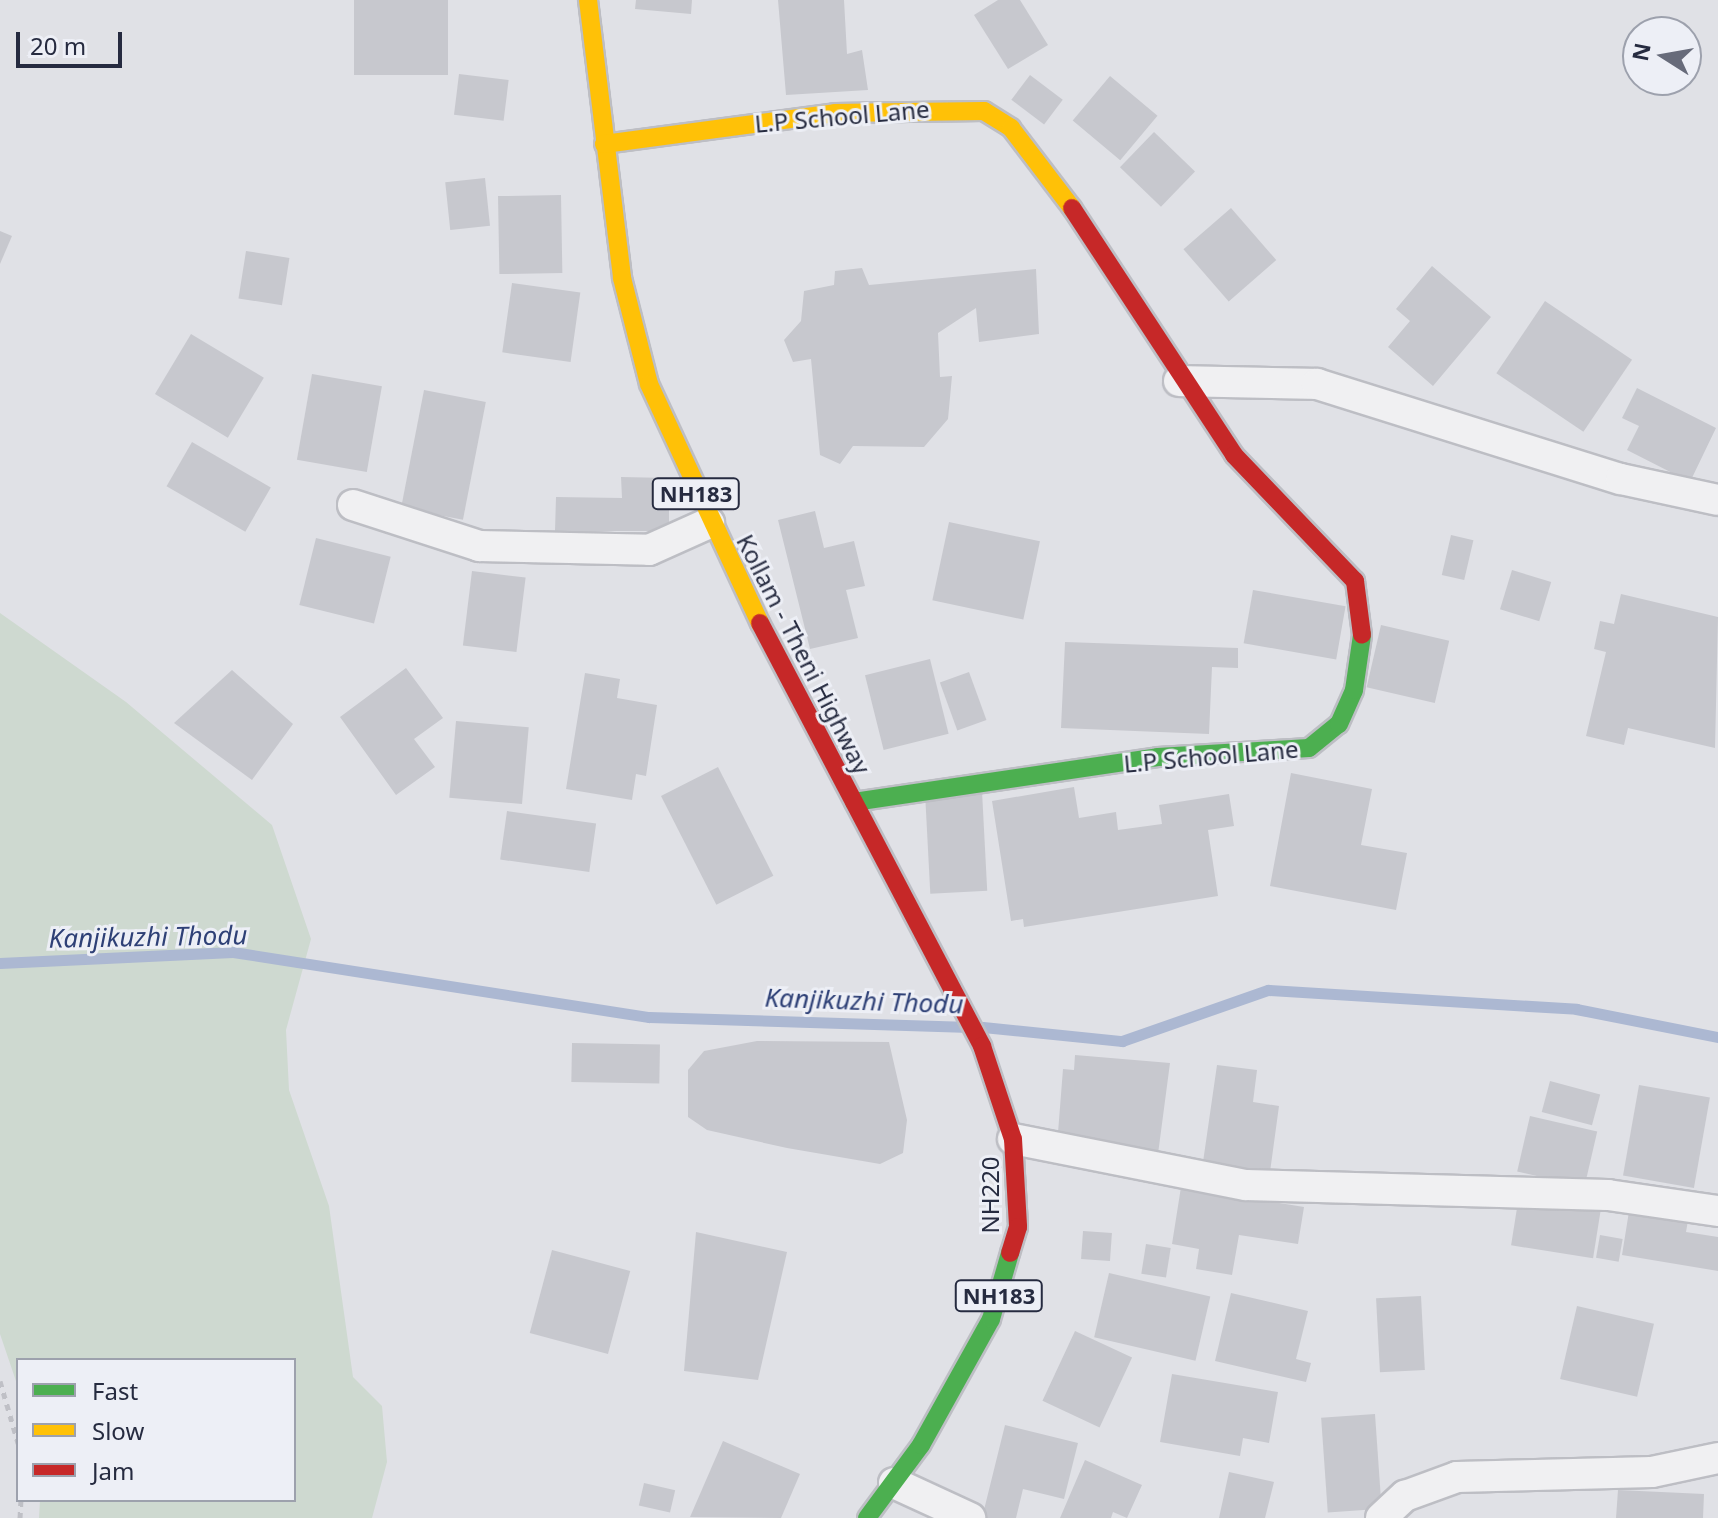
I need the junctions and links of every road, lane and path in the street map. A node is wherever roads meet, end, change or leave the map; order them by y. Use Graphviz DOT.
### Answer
graph roads {
  1 [pos="588,0"];
  2 [pos="604,144"];
  3 [pos="1179,381"];
  4 [pos="1718,500"];
  5 [pos="353,505"];
  6 [pos="709,523"];
  7 [pos="854,802"];
  8 [pos="934,945"];
  9 [pos="1013,1139"];
  10 [pos="1718,1211"];
  11 [pos="0,1381"];
  12 [pos="16,1436"];
  13 [pos="1718,1458"];
  14 [pos="894,1483"];
  15 [pos="867,1518"];
  16 [pos="970,1518"];
  17 [pos="1381,1518"];
  1 -- 2 [label="main road, Kollam - Theni Highway / NH183"];
  2 -- 3 [label="main road, L.P School Lane"];
  2 -- 6 [label="main road, Kollam - Theni Highway / NH183"];
  3 -- 4 [label="street"];
  3 -- 7 [label="main road, L.P School Lane"];
  5 -- 6 [label="street"];
  6 -- 7 [label="main road, Kollam - Theni Highway / NH183"];
  7 -- 8 [label="main road, Kollam - Theni Highway / NH183"];
  8 -- 9 [label="main road, NH220 / NH183"];
  9 -- 10 [label="street"];
  9 -- 14 [label="main road, NH220 / NH183"];
  11 -- 12 [label="path"];
  13 -- 17 [label="street"];
  14 -- 15 [label="main road, NH220 / NH183"];
  14 -- 16 [label="street"];
}
